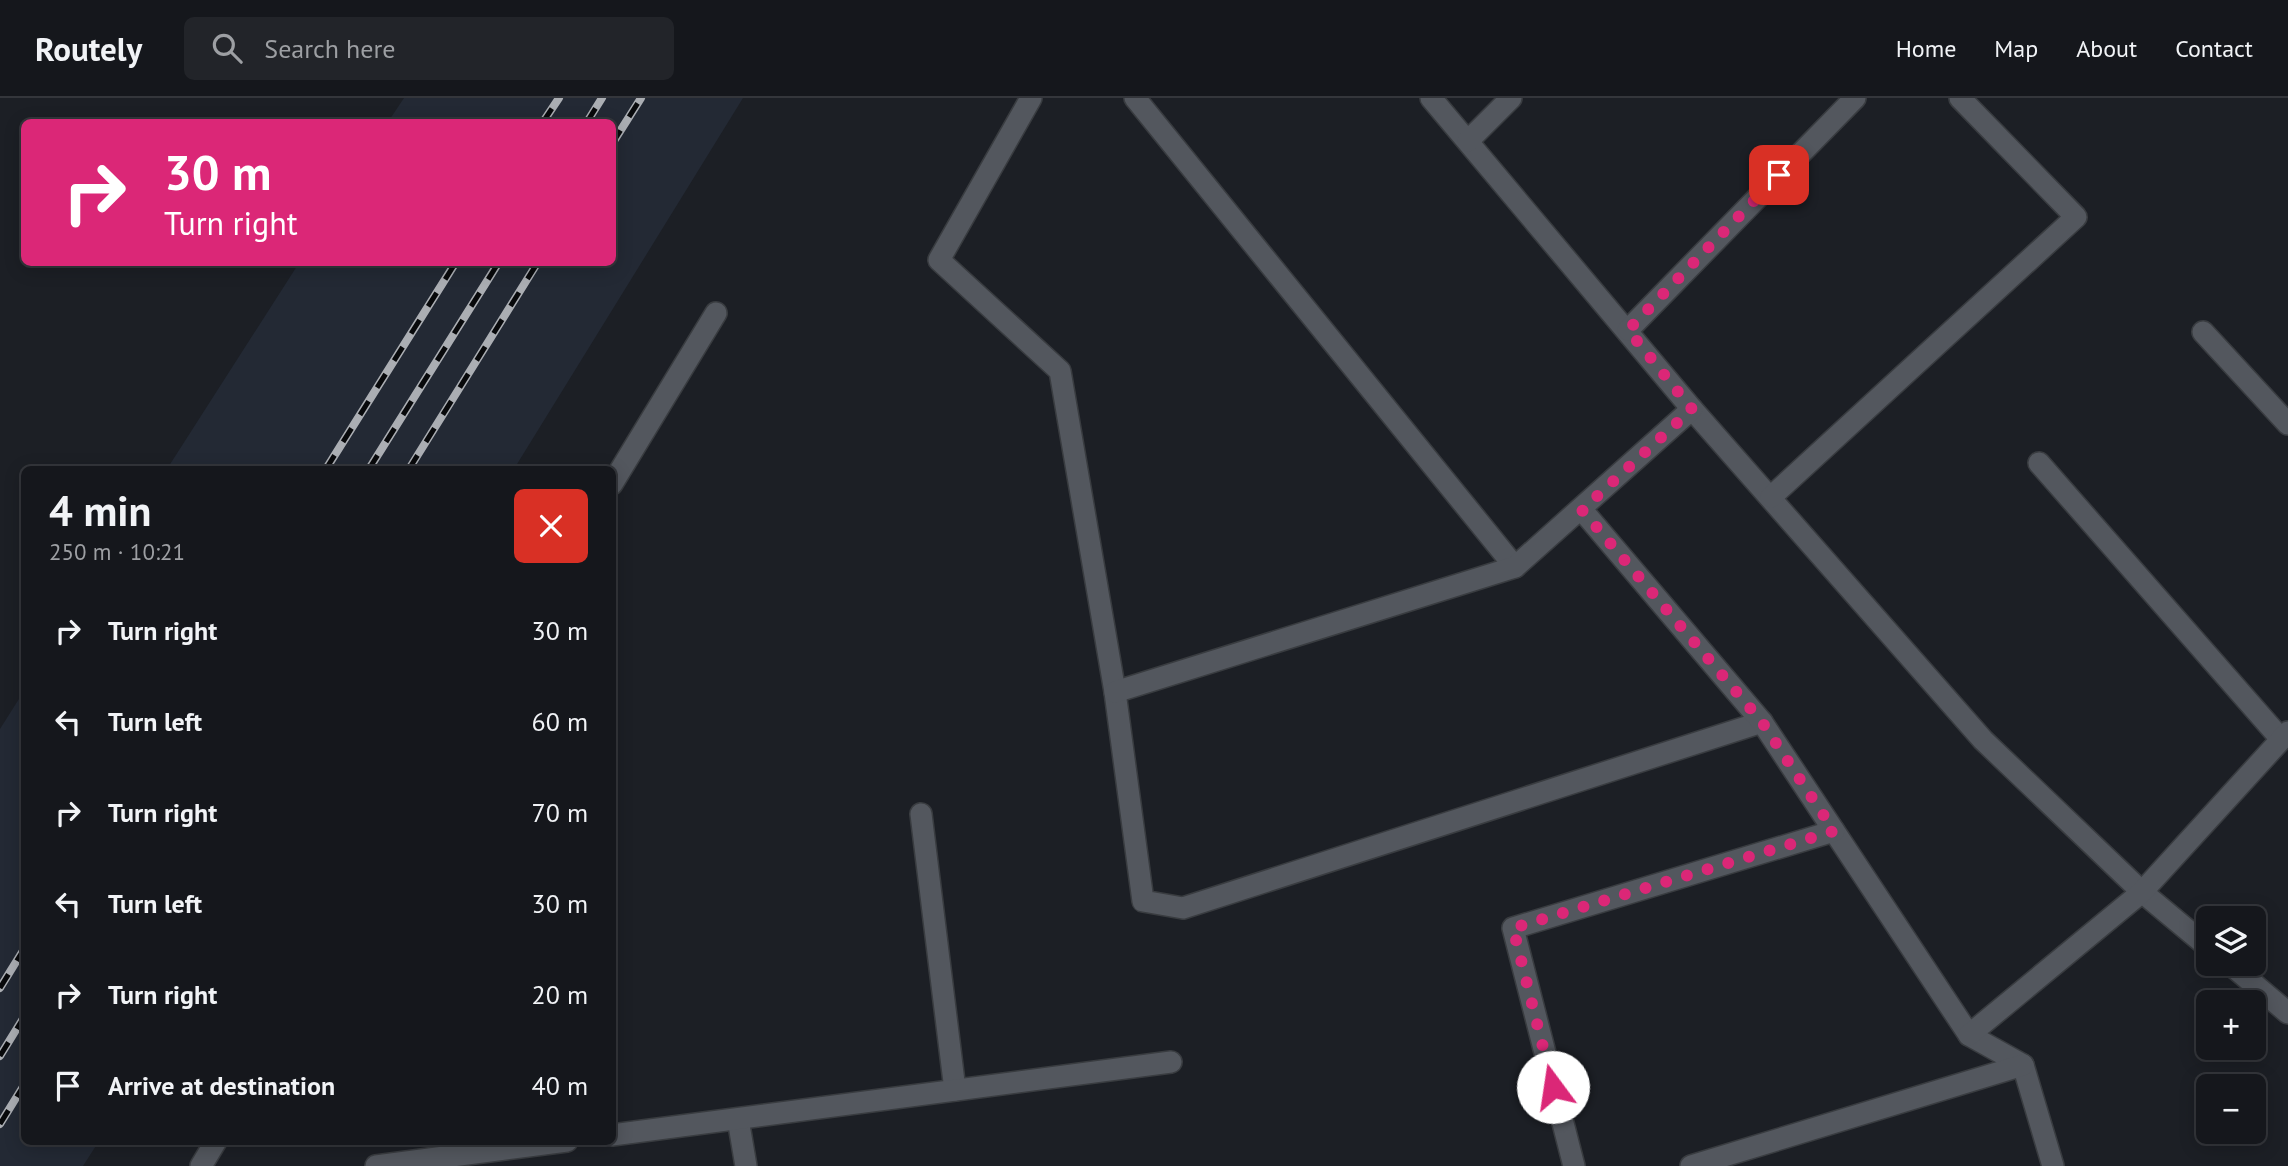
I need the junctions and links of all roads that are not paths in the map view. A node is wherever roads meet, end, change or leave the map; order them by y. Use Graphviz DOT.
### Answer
graph roads {
  1 [pos="1031,98"];
  2 [pos="1135,98"];
  3 [pos="1431,98"];
  4 [pos="1511,98"];
  5 [pos="1855,98"];
  6 [pos="1960,98"];
  7 [pos="1468,141"];
  8 [pos="716,313"];
  9 [pos="1628,330"];
  10 [pos="2203,332"];
  11 [pos="1692,409"];
  12 [pos="2288,424"];
  13 [pos="2039,463"];
  14 [pos="616,477"];
  15 [pos="1771,497"];
  16 [pos="1582,510"];
  17 [pos="1515,567"];
  18 [pos="1115,692"];
  19 [pos="1762,722"];
  20 [pos="2284,736"];
  21 [pos="921,814"];
  22 [pos="1834,831"];
  23 [pos="2142,892"];
  24 [pos="2196,937"];
  25 [pos="2245,976"];
  26 [pos="2287,1011"];
  27 [pos="1969,1035"];
  28 [pos="1171,1062"];
  29 [pos="2023,1065"];
  30 [pos="956,1090"];
  31 [pos="738,1118"];
  32 [pos="616,1134"];
  33 [pos="214,1145"];
  34 [pos="536,1145"];
  35 [pos="201,1166"];
  36 [pos="376,1166"];
  37 [pos="746,1166"];
  38 [pos="1574,1166"];
  39 [pos="1691,1166"];
  40 [pos="2053,1166"];
  1 -- 18 [label="street"];
  2 -- 17 [label="street"];
  3 -- 7 [label="street"];
  4 -- 7 [label="street"];
  5 -- 9 [label="street"];
  6 -- 15 [label="street"];
  7 -- 9 [label="street"];
  8 -- 14 [label="street"];
  9 -- 11 [label="street"];
  10 -- 12 [label="street"];
  11 -- 15 [label="street"];
  11 -- 16 [label="street"];
  13 -- 20 [label="street"];
  15 -- 23 [label="street"];
  16 -- 17 [label="street"];
  16 -- 19 [label="street"];
  17 -- 18 [label="street"];
  18 -- 19 [label="street"];
  19 -- 22 [label="street"];
  20 -- 23 [label="street"];
  21 -- 30 [label="street"];
  22 -- 27 [label="street"];
  22 -- 38 [label="street"];
  23 -- 24 [label="street"];
  23 -- 27 [label="street"];
  25 -- 26 [label="street"];
  27 -- 29 [label="street"];
  28 -- 30 [label="street"];
  29 -- 39 [label="street"];
  29 -- 40 [label="street"];
  30 -- 31 [label="street"];
  31 -- 32 [label="street"];
  31 -- 37 [label="street"];
  33 -- 35 [label="street"];
  34 -- 36 [label="street"];
}
